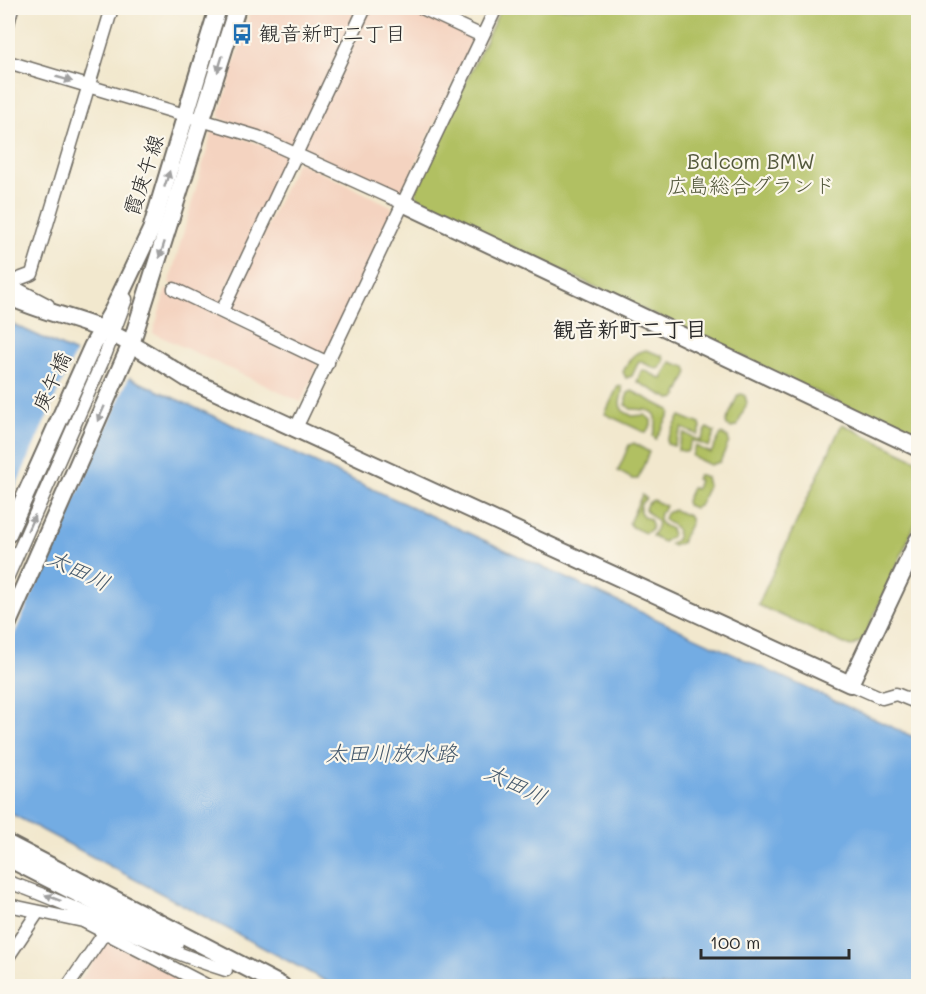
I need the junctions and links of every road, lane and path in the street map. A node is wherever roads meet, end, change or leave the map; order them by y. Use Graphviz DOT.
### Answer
graph roads {
  1 [pos="12,8"];
  2 [pos="112,8"];
  3 [pos="219,8"];
  4 [pos="237,8"];
  5 [pos="365,8"];
  6 [pos="422,8"];
  7 [pos="496,8"];
  8 [pos="8,24"];
  9 [pos="482,36"];
  10 [pos="8,62"];
  11 [pos="88,86"];
  12 [pos="187,116"];
  13 [pos="203,120"];
  14 [pos="295,153"];
  15 [pos="403,203"];
  16 [pos="8,283"];
  17 [pos="174,289"];
  18 [pos="8,296"];
  19 [pos="222,311"];
  20 [pos="66,318"];
  21 [pos="107,332"];
  22 [pos="131,344"];
  23 [pos="99,350"];
  24 [pos="327,363"];
  25 [pos="296,428"];
  26 [pos="918,448"];
  27 [pos="8,534"];
  28 [pos="918,540"];
  29 [pos="8,576"];
  30 [pos="8,622"];
  31 [pos="850,684"];
  32 [pos="918,704"];
  33 [pos="8,844"];
  34 [pos="8,858"];
  35 [pos="8,882"];
  36 [pos="8,905"];
  37 [pos="38,912"];
  38 [pos="105,932"];
  39 [pos="8,957"];
  40 [pos="226,970"];
  41 [pos="68,987"];
  42 [pos="208,987"];
  43 [pos="258,987"];
  44 [pos="282,987"];
  1 -- 8 [label="street"];
  2 -- 11 [label="street"];
  3 -- 12 [label="street, 霞庚午線"];
  4 -- 13 [label="street, one-way"];
  5 -- 14 [label="street"];
  6 -- 9 [label="street"];
  7 -- 9 [label="street"];
  9 -- 15 [label="street"];
  10 -- 11 [label="street, one-way"];
  11 -- 12 [label="street"];
  11 -- 16 [label="street"];
  12 -- 13 [label="street"];
  21 -- 12 [label="street, 霞庚午線, one-way"];
  13 -- 14 [label="street"];
  13 -- 22 [label="street, one-way"];
  14 -- 15 [label="street"];
  14 -- 19 [label="street"];
  15 -- 24 [label="street"];
  15 -- 26 [label="street"];
  16 -- 20 [label="street"];
  17 -- 19 [label="street"];
  18 -- 20 [label="street"];
  19 -- 24 [label="street"];
  20 -- 21 [label="street"];
  21 -- 22 [label="street"];
  21 -- 23 [label="street, 霞庚午線"];
  22 -- 25 [label="street"];
  22 -- 30 [label="street, one-way"];
  23 -- 27 [label="street, 庚午橋"];
  29 -- 23 [label="street, one-way"];
  24 -- 25 [label="street"];
  25 -- 31 [label="street"];
  28 -- 31 [label="street"];
  31 -- 32 [label="street"];
  33 -- 44 [label="street"];
  34 -- 40 [label="street"];
  40 -- 35 [label="street, one-way"];
  36 -- 37 [label="street"];
  37 -- 38 [label="street"];
  37 -- 39 [label="street"];
  38 -- 41 [label="street"];
  38 -- 42 [label="street"];
  40 -- 43 [label="street"];
}
